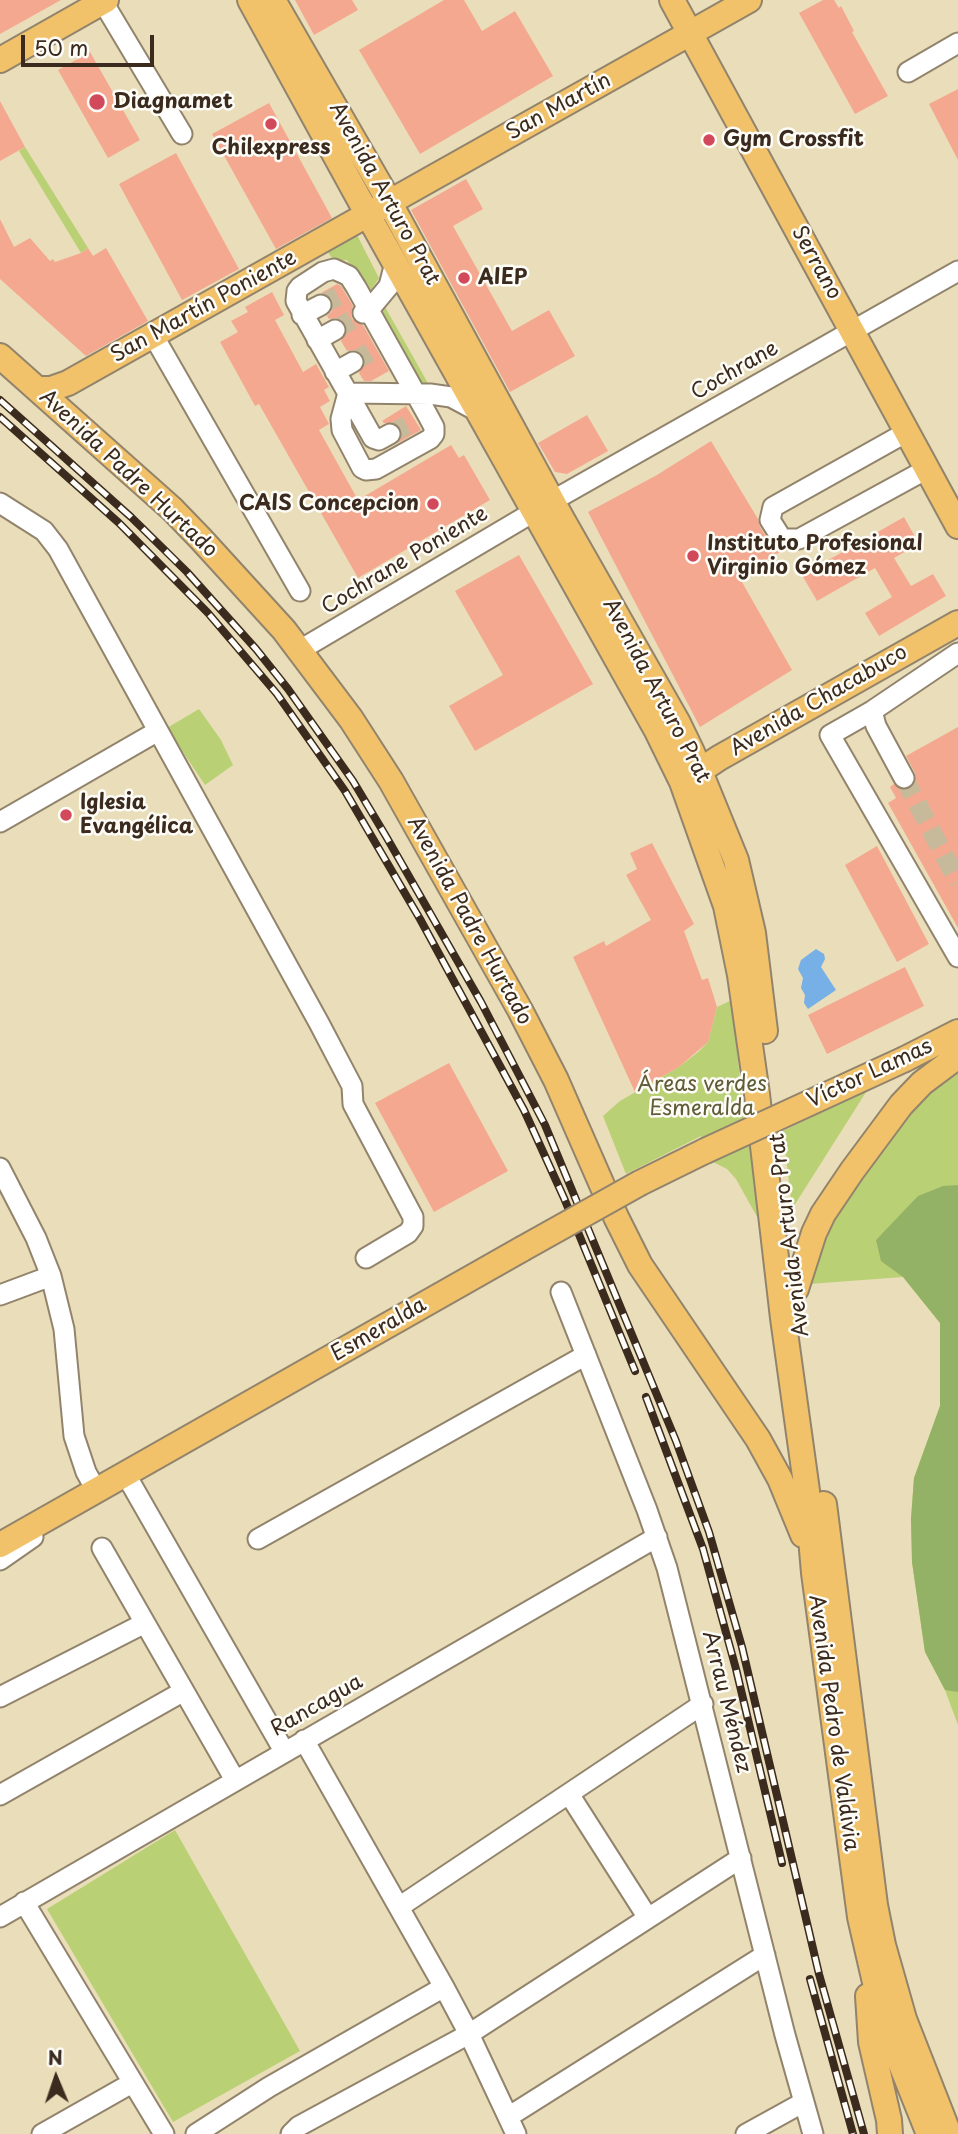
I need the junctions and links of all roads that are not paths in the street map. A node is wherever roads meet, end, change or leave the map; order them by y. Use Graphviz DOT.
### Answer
graph roads {
  1 [pos="250,0"];
  2 [pos="273,0"];
  3 [pos="673,0"];
  4 [pos="749,0"];
  5 [pos="105,1"];
  6 [pos="691,33"];
  7 [pos="958,43"];
  8 [pos="0,60"];
  9 [pos="908,72"];
  10 [pos="181,134"];
  11 [pos="390,203"];
  12 [pos="368,215"];
  13 [pos="320,242"];
  14 [pos="395,263"];
  15 [pos="958,271"];
  16 [pos="264,273"];
  17 [pos="309,281"];
  18 [pos="321,305"];
  19 [pos="366,312"];
  20 [pos="302,315"];
  21 [pos="335,330"];
  22 [pos="853,330"];
  23 [pos="153,335"];
  24 [pos="317,340"];
  25 [pos="0,356"];
  26 [pos="353,362"];
  27 [pos="335,372"];
  28 [pos="37,389"];
  29 [pos="348,393"];
  30 [pos="416,394"];
  31 [pos="477,411"];
  32 [pos="907,432"];
  33 [pos="390,434"];
  34 [pos="927,469"];
  35 [pos="0,503"];
  36 [pos="543,506"];
  37 [pos="958,526"];
  38 [pos="300,591"];
  39 [pos="958,623"];
  40 [pos="300,650"];
  41 [pos="958,653"];
  42 [pos="872,711"];
  43 [pos="158,731"];
  44 [pos="691,776"];
  45 [pos="904,778"];
  46 [pos="0,822"];
  47 [pos="958,957"];
  48 [pos="958,1031"];
  49 [pos="958,1056"];
  50 [pos="705,1151"];
  51 [pos="0,1168"];
  52 [pos="366,1258"];
  53 [pos="51,1276"];
  54 [pos="561,1292"];
  55 [pos="0,1295"];
  56 [pos="789,1296"];
  57 [pos="586,1355"];
  58 [pos="818,1456"];
  59 [pos="126,1475"];
  60 [pos="97,1492"];
  61 [pos="56,1515"];
  62 [pos="657,1537"];
  63 [pos="257,1539"];
  64 [pos="0,1545"];
  65 [pos="102,1548"];
  66 [pos="0,1560"];
  67 [pos="814,1573"];
  68 [pos="145,1623"];
  69 [pos="184,1691"];
  70 [pos="0,1697"];
  71 [pos="704,1704"];
  72 [pos="304,1740"];
  73 [pos="284,1751"];
  74 [pos="235,1780"];
  75 [pos="569,1794"];
  76 [pos="0,1795"];
  77 [pos="741,1858"];
  78 [pos="24,1902"];
  79 [pos="400,1907"];
  80 [pos="0,1917"];
  81 [pos="648,1917"];
  82 [pos="765,1955"];
  83 [pos="868,1961"];
  84 [pos="444,1987"];
  85 [pos="469,2034"];
  86 [pos="132,2084"];
  87 [pos="804,2102"];
  88 [pos="512,2125"];
  89 [pos="42,2134"];
  90 [pos="164,2134"];
  91 [pos="196,2134"];
  92 [pos="291,2134"];
  93 [pos="746,2134"];
  94 [pos="813,2134"];
  95 [pos="890,2134"];
  96 [pos="929,2134"];
  97 [pos="949,2134"];
  1 -- 12 [label="main road, Avenida Arturo Prat"];
  2 -- 11 [label="main road, Avenida Arturo Prat"];
  3 -- 6 [label="main road, Serrano"];
  4 -- 6 [label="main road, San Martín"];
  5 -- 8 [label="main road"];
  5 -- 10 [label="street"];
  6 -- 11 [label="main road, San Martín"];
  6 -- 22 [label="main road, Serrano"];
  7 -- 9 [label="street"];
  11 -- 12 [label="main road, San Martín"];
  11 -- 36 [label="main road, Avenida Arturo Prat"];
  12 -- 13 [label="main road, San Martín Poniente"];
  12 -- 14 [label="main road, Avenida Arturo Prat"];
  13 -- 16 [label="main road, San Martín Poniente"];
  13 -- 17 [label="street"];
  14 -- 19 [label="street"];
  14 -- 31 [label="main road, Avenida Arturo Prat"];
  15 -- 22 [label="street, Cochrane"];
  16 -- 17 [label="street"];
  16 -- 23 [label="main road, San Martín Poniente"];
  17 -- 19 [label="street"];
  17 -- 20 [label="street"];
  18 -- 20 [label="street"];
  19 -- 30 [label="street"];
  20 -- 24 [label="street"];
  21 -- 24 [label="street"];
  22 -- 32 [label="main road, Serrano"];
  22 -- 36 [label="street, Cochrane"];
  23 -- 28 [label="main road, San Martín Poniente"];
  23 -- 38 [label="street"];
  24 -- 27 [label="street"];
  25 -- 28 [label="main road, Avenida Padre Hurtado"];
  26 -- 27 [label="street"];
  27 -- 29 [label="street"];
  28 -- 40 [label="main road, Avenida Padre Hurtado"];
  29 -- 30 [label="street"];
  29 -- 30 [label="street"];
  29 -- 33 [label="street"];
  30 -- 31 [label="street"];
  31 -- 36 [label="main road, Avenida Arturo Prat"];
  32 -- 34 [label="main road, Serrano"];
  32 -- 34 [label="street"];
  34 -- 37 [label="main road, Serrano"];
  35 -- 43 [label="street"];
  36 -- 40 [label="street, Cochrane Poniente"];
  36 -- 44 [label="main road, Avenida Arturo Prat"];
  39 -- 44 [label="main road, Avenida Chacabuco"];
  40 -- 67 [label="main road, Avenida Padre Hurtado"];
  41 -- 42 [label="street, Avenida Chacabuco"];
  42 -- 45 [label="street"];
  42 -- 47 [label="street, Avenida Chacabuco"];
  43 -- 46 [label="street"];
  43 -- 52 [label="street"];
  44 -- 56 [label="main road, Avenida Arturo Prat"];
  48 -- 50 [label="main road, Víctor Lamas, bridge"];
  49 -- 56 [label="main road"];
  50 -- 59 [label="main road, Esmeralda, bridge"];
  51 -- 53 [label="street"];
  53 -- 55 [label="street"];
  53 -- 60 [label="street"];
  54 -- 57 [label="street, Arrau Méndez"];
  56 -- 58 [label="main road, Avenida Arturo Prat"];
  56 -- 67 [label="main road, Avenida Pedro de Valdivia"];
  57 -- 62 [label="street, Arrau Méndez"];
  57 -- 63 [label="street"];
  58 -- 97 [label="main road, Avenida Pedro de Valdivia"];
  59 -- 60 [label="main road, Esmeralda"];
  59 -- 73 [label="street"];
  60 -- 61 [label="main road, Esmeralda"];
  61 -- 64 [label="main road, Esmeralda"];
  61 -- 66 [label="street, Esmeralda"];
  62 -- 71 [label="street, Arrau Méndez"];
  62 -- 72 [label="street, Rancagua"];
  65 -- 68 [label="street"];
  67 -- 83 [label="main road, Avenida Pedro de Valdivia"];
  68 -- 69 [label="street"];
  68 -- 70 [label="street"];
  69 -- 74 [label="street"];
  69 -- 76 [label="street"];
  71 -- 75 [label="street"];
  71 -- 77 [label="street, Arrau Méndez"];
  72 -- 73 [label="street, Rancagua"];
  72 -- 79 [label="street"];
  73 -- 74 [label="street, Rancagua"];
  74 -- 78 [label="street, Rancagua"];
  75 -- 79 [label="street"];
  75 -- 81 [label="street"];
  77 -- 81 [label="street"];
  77 -- 82 [label="street, Arrau Méndez"];
  78 -- 80 [label="street, Rancagua"];
  78 -- 86 [label="street"];
  79 -- 84 [label="street"];
  81 -- 85 [label="street"];
  82 -- 87 [label="street, Arrau Méndez"];
  82 -- 88 [label="street"];
  83 -- 95 [label="main road"];
  83 -- 96 [label="main road, Avenida Pedro de Valdivia"];
  84 -- 85 [label="street"];
  84 -- 91 [label="street"];
  85 -- 88 [label="street"];
  85 -- 92 [label="street"];
  86 -- 89 [label="street"];
  86 -- 90 [label="street"];
  87 -- 93 [label="street"];
  87 -- 94 [label="street, Arrau Méndez"];
}
